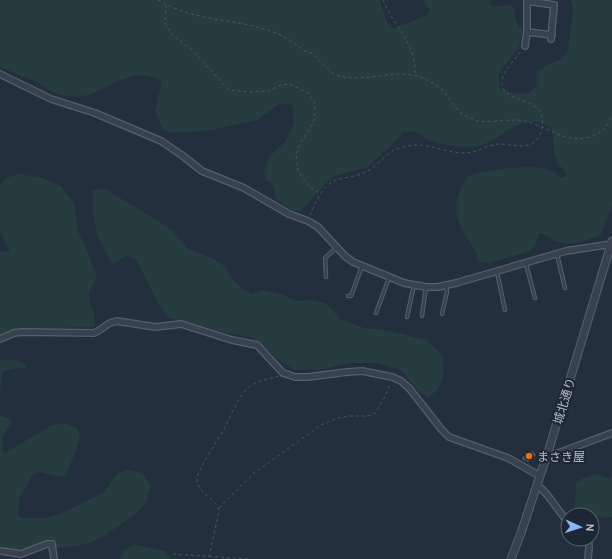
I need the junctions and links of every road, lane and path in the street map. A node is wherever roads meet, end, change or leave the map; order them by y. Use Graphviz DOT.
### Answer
graph roads {
  1 [pos="158,0"];
  2 [pos="384,0"];
  3 [pos="527,0"];
  4 [pos="166,4"];
  5 [pos="526,32"];
  6 [pos="525,46"];
  7 [pos="0,74"];
  8 [pos="415,76"];
  9 [pos="612,115"];
  10 [pos="542,127"];
  11 [pos="321,195"];
  12 [pos="308,221"];
  13 [pos="612,243"];
  14 [pos="337,248"];
  15 [pos="557,254"];
  16 [pos="526,263"];
  17 [pos="362,266"];
  18 [pos="497,271"];
  19 [pos="326,277"];
  20 [pos="389,278"];
  21 [pos="414,285"];
  22 [pos="446,285"];
  23 [pos="426,287"];
  24 [pos="564,288"];
  25 [pos="348,296"];
  26 [pos="535,298"];
  27 [pos="505,310"];
  28 [pos="376,313"];
  29 [pos="442,314"];
  30 [pos="422,316"];
  31 [pos="407,317"];
  32 [pos="0,339"];
  33 [pos="283,373"];
  34 [pos="392,377"];
  35 [pos="612,432"];
  36 [pos="548,452"];
  37 [pos="540,476"];
  38 [pos="537,486"];
  39 [pos="219,508"];
  40 [pos="560,512"];
  41 [pos="589,547"];
  42 [pos="0,551"];
  43 [pos="174,554"];
  44 [pos="209,557"];
  45 [pos="54,559"];
  46 [pos="248,559"];
  47 [pos="511,559"];
  48 [pos="588,559"];
  1 -- 4 [label="path"];
  2 -- 8 [label="path"];
  3 -- 5 [label="street"];
  3 -- 5 [label="street"];
  4 -- 8 [label="path"];
  4 -- 11 [label="path"];
  5 -- 6 [label="street"];
  6 -- 10 [label="path"];
  7 -- 12 [label="street"];
  8 -- 10 [label="path"];
  9 -- 10 [label="path"];
  10 -- 11 [label="path"];
  11 -- 12 [label="path"];
  12 -- 14 [label="street"];
  13 -- 15 [label="street"];
  13 -- 36 [label="street, 城北通り"];
  14 -- 17 [label="street"];
  14 -- 19 [label="lane"];
  15 -- 16 [label="street"];
  15 -- 24 [label="lane"];
  16 -- 18 [label="street"];
  16 -- 26 [label="lane"];
  17 -- 20 [label="street"];
  17 -- 25 [label="lane"];
  18 -- 22 [label="street"];
  18 -- 27 [label="lane"];
  20 -- 21 [label="street"];
  20 -- 28 [label="lane"];
  21 -- 23 [label="street"];
  21 -- 31 [label="lane"];
  22 -- 23 [label="street"];
  22 -- 29 [label="lane"];
  23 -- 30 [label="lane"];
  32 -- 33 [label="street"];
  33 -- 34 [label="street"];
  33 -- 39 [label="path"];
  34 -- 37 [label="street"];
  34 -- 39 [label="path"];
  35 -- 36 [label="street"];
  36 -- 37 [label="street, 城北通り"];
  37 -- 38 [label="street, 城北通り"];
  38 -- 40 [label="street"];
  38 -- 47 [label="street, 城北通り"];
  39 -- 44 [label="path"];
  41 -- 48 [label="street"];
  42 -- 45 [label="street"];
  43 -- 44 [label="path"];
  44 -- 46 [label="path"];
}
